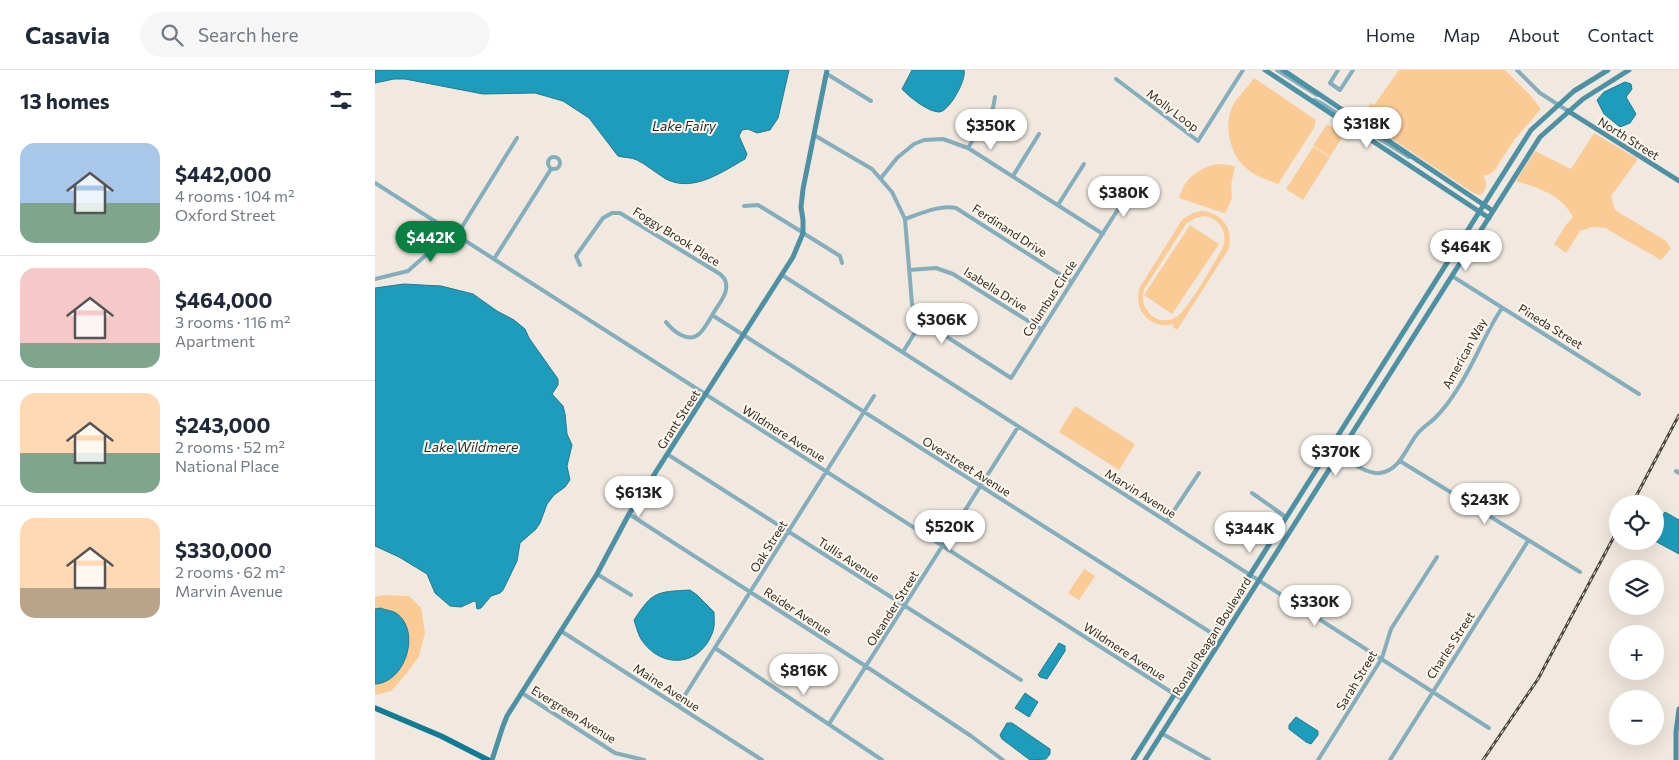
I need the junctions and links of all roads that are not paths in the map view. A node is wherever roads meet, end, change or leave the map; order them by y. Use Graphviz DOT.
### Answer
graph roads {
  1 [pos="1243,70"];
  2 [pos="1266,70"];
  3 [pos="1277,70"];
  4 [pos="1283,70"];
  5 [pos="1338,70"];
  6 [pos="1353,70"];
  7 [pos="1517,70"];
  8 [pos="1609,70"];
  9 [pos="1629,70"];
  10 [pos="827,72"];
  11 [pos="1116,79"];
  12 [pos="995,97"];
  13 [pos="1326,98"];
  14 [pos="1309,99"];
  15 [pos="871,101"];
  16 [pos="1558,105"];
  17 [pos="1568,111"];
  18 [pos="1362,122"];
  19 [pos="1356,130"];
  20 [pos="1039,134"];
  21 [pos="814,135"];
  22 [pos="517,138"];
  23 [pos="968,148"];
  24 [pos="1084,164"];
  25 [pos="1425,164"];
  26 [pos="551,168"];
  27 [pos="1013,176"];
  28 [pos="881,178"];
  29 [pos="1678,180"];
  30 [pos="375,182"];
  31 [pos="1129,192"];
  32 [pos="1484,204"];
  33 [pos="1058,205"];
  34 [pos="744,206"];
  35 [pos="1493,210"];
  36 [pos="1479,211"];
  37 [pos="905,218"];
  38 [pos="1489,218"];
  39 [pos="451,231"];
  40 [pos="803,233"];
  41 [pos="1103,234"];
  42 [pos="457,235"];
  43 [pos="494,259"];
  44 [pos="842,263"];
  45 [pos="580,265"];
  46 [pos="909,270"];
  47 [pos="782,275"];
  48 [pos="1452,276"];
  49 [pos="375,279"];
  50 [pos="1072,282"];
  51 [pos="1502,308"];
  52 [pos="1417,310"];
  53 [pos="712,315"];
  54 [pos="1425,316"];
  55 [pos="922,321"];
  56 [pos="667,322"];
  57 [pos="1041,329"];
  58 [pos="742,335"];
  59 [pos="903,352"];
  60 [pos="1639,394"];
  61 [pos="705,395"];
  62 [pos="874,396"];
  63 [pos="863,412"];
  64 [pos="1018,427"];
  65 [pos="1329,448"];
  66 [pos="667,454"];
  67 [pos="1339,454"];
  68 [pos="1400,461"];
  69 [pos="827,472"];
  70 [pos="1199,473"];
  71 [pos="981,486"];
  72 [pos="1252,494"];
  73 [pos="629,514"];
  74 [pos="1287,517"];
  75 [pos="1167,521"];
  76 [pos="789,532"];
  77 [pos="1528,541"];
  78 [pos="943,546"];
  79 [pos="1437,557"];
  80 [pos="1580,572"];
  81 [pos="597,574"];
  82 [pos="1249,574"];
  83 [pos="1258,580"];
  84 [pos="751,593"];
  85 [pos="631,595"];
  86 [pos="905,606"];
  87 [pos="561,631"];
  88 [pos="1213,634"];
  89 [pos="715,648"];
  90 [pos="1382,658"];
  91 [pos="867,667"];
  92 [pos="1021,680"];
  93 [pos="1433,691"];
  94 [pos="522,693"];
  95 [pos="1174,694"];
  96 [pos="1182,699"];
  97 [pos="678,706"];
  98 [pos="375,708"];
  99 [pos="1679,709"];
  100 [pos="829,724"];
  101 [pos="1489,728"];
  102 [pos="1161,733"];
  103 [pos="488,760"];
  104 [pos="492,760"];
  105 [pos="643,760"];
  106 [pos="762,760"];
  107 [pos="882,760"];
  108 [pos="1003,760"];
  109 [pos="1133,760"];
  110 [pos="1145,760"];
  111 [pos="1209,760"];
  112 [pos="1318,760"];
  113 [pos="1390,760"];
  114 [pos="1676,760"];
  1 -- 11 [label="street, Molly Loop"];
  2 -- 14 [label="main road"];
  3 -- 13 [label="street"];
  4 -- 13 [label="main road"];
  5 -- 6 [label="street"];
  7 -- 16 [label="street"];
  8 -- 16 [label="main road, Ronald Reagan Boulevard"];
  9 -- 17 [label="main road, Ronald Reagan Boulevard"];
  10 -- 15 [label="street"];
  10 -- 21 [label="main road, Grant Street"];
  12 -- 23 [label="street"];
  13 -- 18 [label="main road"];
  14 -- 18 [label="street"];
  14 -- 19 [label="main road"];
  16 -- 17 [label="street"];
  16 -- 32 [label="main road, Ronald Reagan Boulevard"];
  17 -- 29 [label="main road, North Street"];
  17 -- 35 [label="main road, Ronald Reagan Boulevard"];
  18 -- 25 [label="main road"];
  19 -- 25 [label="street"];
  19 -- 36 [label="main road"];
  20 -- 27 [label="street"];
  21 -- 28 [label="street"];
  21 -- 40 [label="main road, Grant Street"];
  22 -- 42 [label="street"];
  23 -- 27 [label="street"];
  23 -- 28 [label="street"];
  24 -- 33 [label="street"];
  25 -- 32 [label="main road"];
  26 -- 43 [label="street"];
  27 -- 33 [label="street"];
  28 -- 37 [label="street"];
  30 -- 39 [label="street, Wildmere Avenue"];
  31 -- 41 [label="street, Columbus Circle"];
  32 -- 35 [label="main road"];
  32 -- 36 [label="main road, Ronald Reagan Boulevard"];
  33 -- 41 [label="street"];
  34 -- 40 [label="street"];
  35 -- 38 [label="main road, Ronald Reagan Boulevard"];
  36 -- 38 [label="main road"];
  36 -- 52 [label="main road, Ronald Reagan Boulevard"];
  37 -- 46 [label="street"];
  37 -- 50 [label="street, Ferdinand Drive"];
  38 -- 48 [label="main road, Ronald Reagan Boulevard"];
  39 -- 42 [label="street, Wildmere Avenue"];
  39 -- 49 [label="street"];
  40 -- 44 [label="street"];
  40 -- 47 [label="main road, Grant Street"];
  41 -- 50 [label="street, Columbus Circle"];
  42 -- 43 [label="street, Wildmere Avenue"];
  43 -- 61 [label="street, Wildmere Avenue"];
  45 -- 53 [label="street, Foggy Brook Place"];
  46 -- 55 [label="street"];
  46 -- 57 [label="street, Isabella Drive"];
  47 -- 58 [label="main road, Grant Street"];
  47 -- 59 [label="street, Marvin Avenue"];
  48 -- 51 [label="street, Pineda Street"];
  48 -- 54 [label="main road, Ronald Reagan Boulevard"];
  50 -- 57 [label="street, Columbus Circle"];
  51 -- 60 [label="street, Pineda Street"];
  51 -- 68 [label="street, American Way"];
  52 -- 54 [label="main road"];
  52 -- 65 [label="main road, Ronald Reagan Boulevard"];
  53 -- 56 [label="street, Foggy Brook Place"];
  53 -- 58 [label="street, Overstreet Avenue"];
  54 -- 67 [label="main road, Ronald Reagan Boulevard"];
  55 -- 57 [label="street, Columbus Circle"];
  55 -- 59 [label="street"];
  58 -- 61 [label="main road, Grant Street"];
  58 -- 63 [label="street, Overstreet Avenue"];
  59 -- 64 [label="street, Marvin Avenue"];
  61 -- 66 [label="main road, Grant Street"];
  61 -- 69 [label="street, Wildmere Avenue"];
  62 -- 63 [label="street, Oak Street"];
  63 -- 69 [label="street, Oak Street"];
  63 -- 71 [label="street, Overstreet Avenue"];
  64 -- 71 [label="street, Oleander Street"];
  64 -- 75 [label="street, Marvin Avenue"];
  65 -- 67 [label="street, American Way"];
  65 -- 74 [label="main road, Ronald Reagan Boulevard"];
  66 -- 73 [label="main road, Grant Street"];
  66 -- 76 [label="street, Tullis Avenue"];
  67 -- 68 [label="street, American Way"];
  67 -- 83 [label="main road, Ronald Reagan Boulevard"];
  68 -- 77 [label="street"];
  69 -- 76 [label="street, Oak Street"];
  69 -- 78 [label="street, Wildmere Avenue"];
  70 -- 75 [label="street"];
  71 -- 78 [label="street, Oleander Street"];
  71 -- 88 [label="street, Overstreet Avenue"];
  72 -- 74 [label="street"];
  73 -- 81 [label="main road, Grant Street"];
  73 -- 84 [label="street, Reider Avenue"];
  74 -- 82 [label="main road, Ronald Reagan Boulevard"];
  75 -- 82 [label="street, Marvin Avenue"];
  76 -- 84 [label="street, Oak Street"];
  76 -- 86 [label="street, Tullis Avenue"];
  77 -- 80 [label="street"];
  77 -- 93 [label="street, Charles Street"];
  78 -- 86 [label="street, Oleander Street"];
  78 -- 95 [label="street, Wildmere Avenue"];
  79 -- 90 [label="street, Sarah Street"];
  81 -- 85 [label="street"];
  81 -- 87 [label="main road, Grant Street"];
  82 -- 83 [label="street, Marvin Avenue"];
  82 -- 88 [label="main road, Ronald Reagan Boulevard"];
  83 -- 90 [label="street, Marvin Avenue"];
  83 -- 96 [label="main road, Ronald Reagan Boulevard"];
  84 -- 89 [label="street, Oak Street"];
  84 -- 91 [label="street, Reider Avenue"];
  86 -- 91 [label="street, Oleander Street"];
  86 -- 92 [label="street, Tullis Avenue"];
  87 -- 94 [label="main road, Grant Street"];
  87 -- 97 [label="street, Maine Avenue"];
  88 -- 95 [label="main road, Ronald Reagan Boulevard"];
  89 -- 97 [label="street, Oak Street"];
  89 -- 100 [label="street"];
  90 -- 93 [label="street, Marvin Avenue"];
  90 -- 112 [label="street, Sarah Street"];
  91 -- 100 [label="street, Oleander Street"];
  91 -- 108 [label="street, Reider Avenue"];
  93 -- 101 [label="street, Marvin Avenue"];
  93 -- 113 [label="street, Charles Street"];
  94 -- 104 [label="main road, Grant Street"];
  94 -- 105 [label="street, Evergreen Avenue"];
  95 -- 96 [label="street, Wildmere Avenue"];
  95 -- 109 [label="main road, Ronald Reagan Boulevard"];
  96 -- 102 [label="main road, Ronald Reagan Boulevard"];
  97 -- 106 [label="street, Maine Avenue"];
  98 -- 103 [label="main road"];
  99 -- 114 [label="main road"];
  100 -- 107 [label="street"];
  102 -- 110 [label="main road, Ronald Reagan Boulevard"];
  102 -- 111 [label="street"];
}
